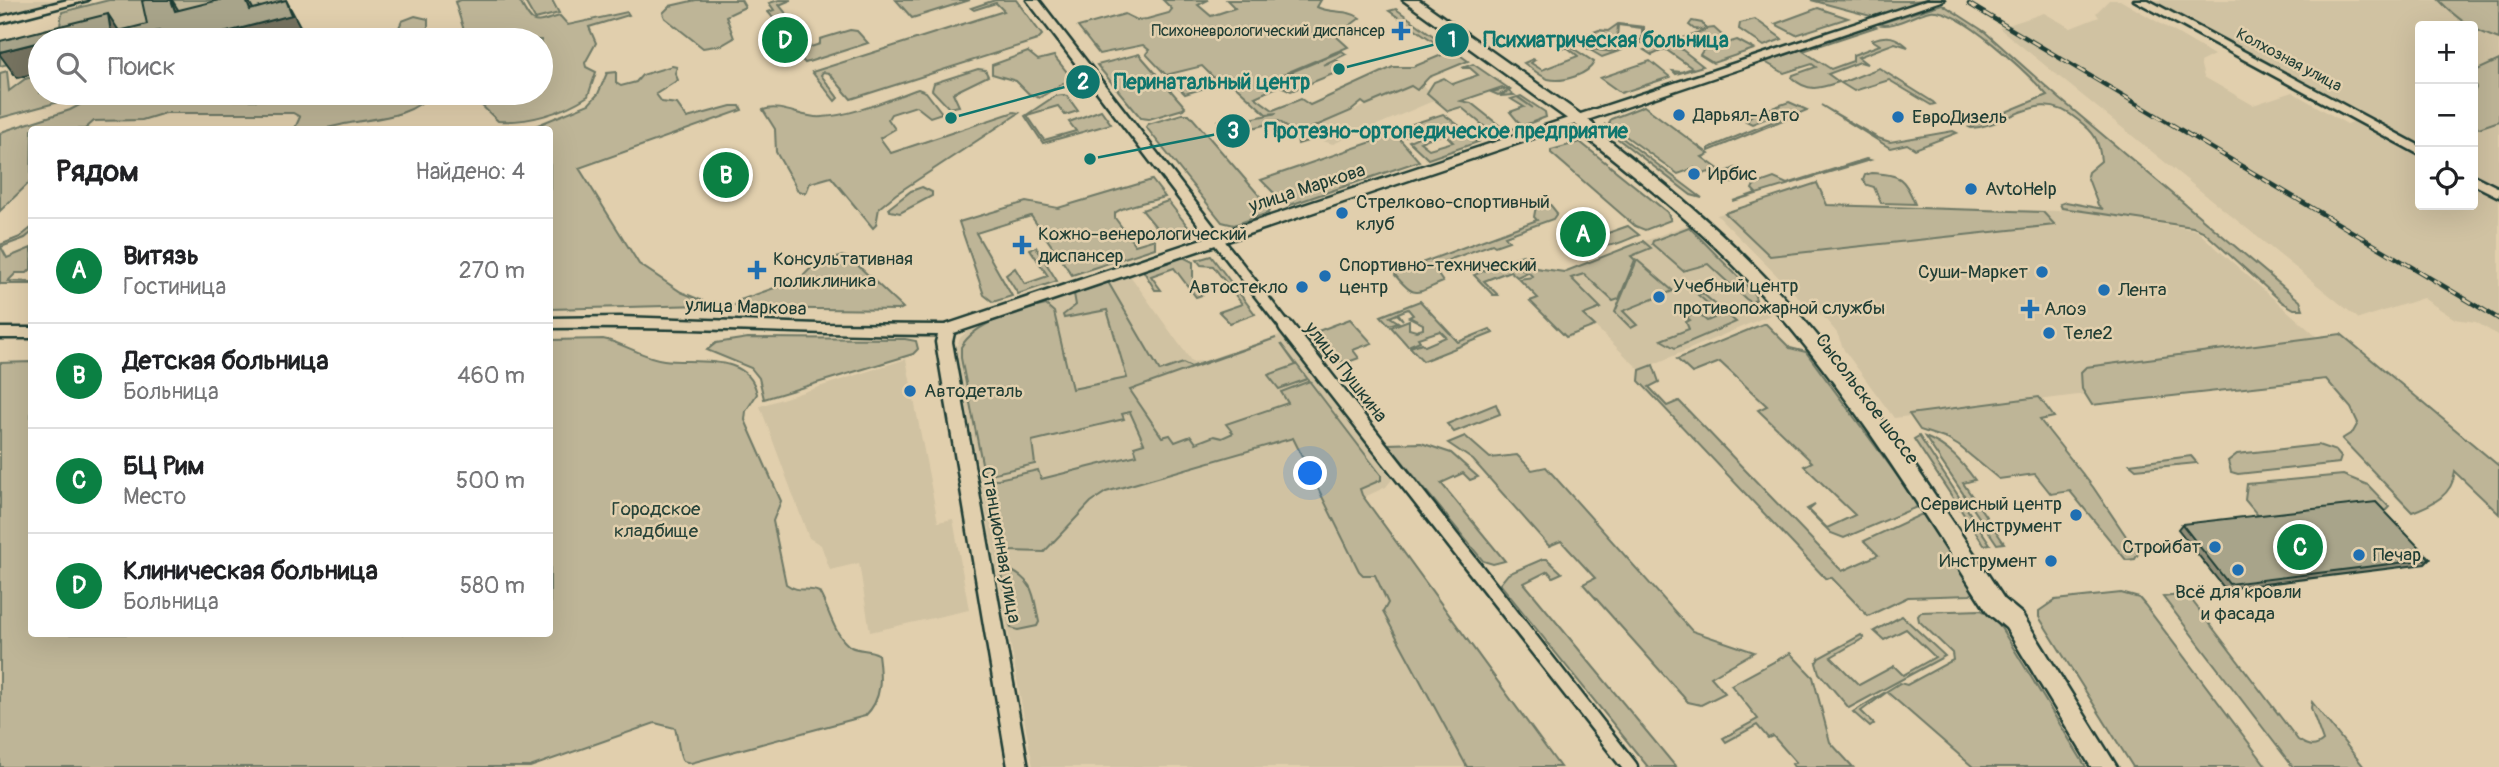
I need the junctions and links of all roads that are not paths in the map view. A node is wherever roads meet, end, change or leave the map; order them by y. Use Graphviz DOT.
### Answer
graph roads {
  1 [pos="82,0"];
  2 [pos="1033,0"];
  3 [pos="1410,0"];
  4 [pos="1938,0"];
  5 [pos="2140,0"];
  6 [pos="0,20"];
  7 [pos="1582,123"];
  8 [pos="2415,147"];
  9 [pos="2478,182"];
  10 [pos="2499,193"];
  11 [pos="1216,238"];
  12 [pos="553,323"];
  13 [pos="947,330"];
  14 [pos="0,333"];
  15 [pos="28,333"];
  16 [pos="1018,767"];
  17 [pos="1630,767"];
  18 [pos="2105,767"];
  1 -- 6 [label="street"];
  2 -- 11 [label="street, улица Пушкина"];
  3 -- 7 [label="main road, Сысольское шоссе"];
  4 -- 7 [label="street, улица Маркова"];
  5 -- 8 [label="street, Колхозная улица"];
  7 -- 11 [label="street, улица Маркова"];
  7 -- 18 [label="main road, Сысольское шоссе"];
  9 -- 10 [label="street"];
  11 -- 13 [label="street, улица Маркова"];
  11 -- 17 [label="street, улица Пушкина"];
  12 -- 13 [label="street, улица Маркова"];
  13 -- 16 [label="street, Станционная улица"];
  14 -- 15 [label="street"];
}
